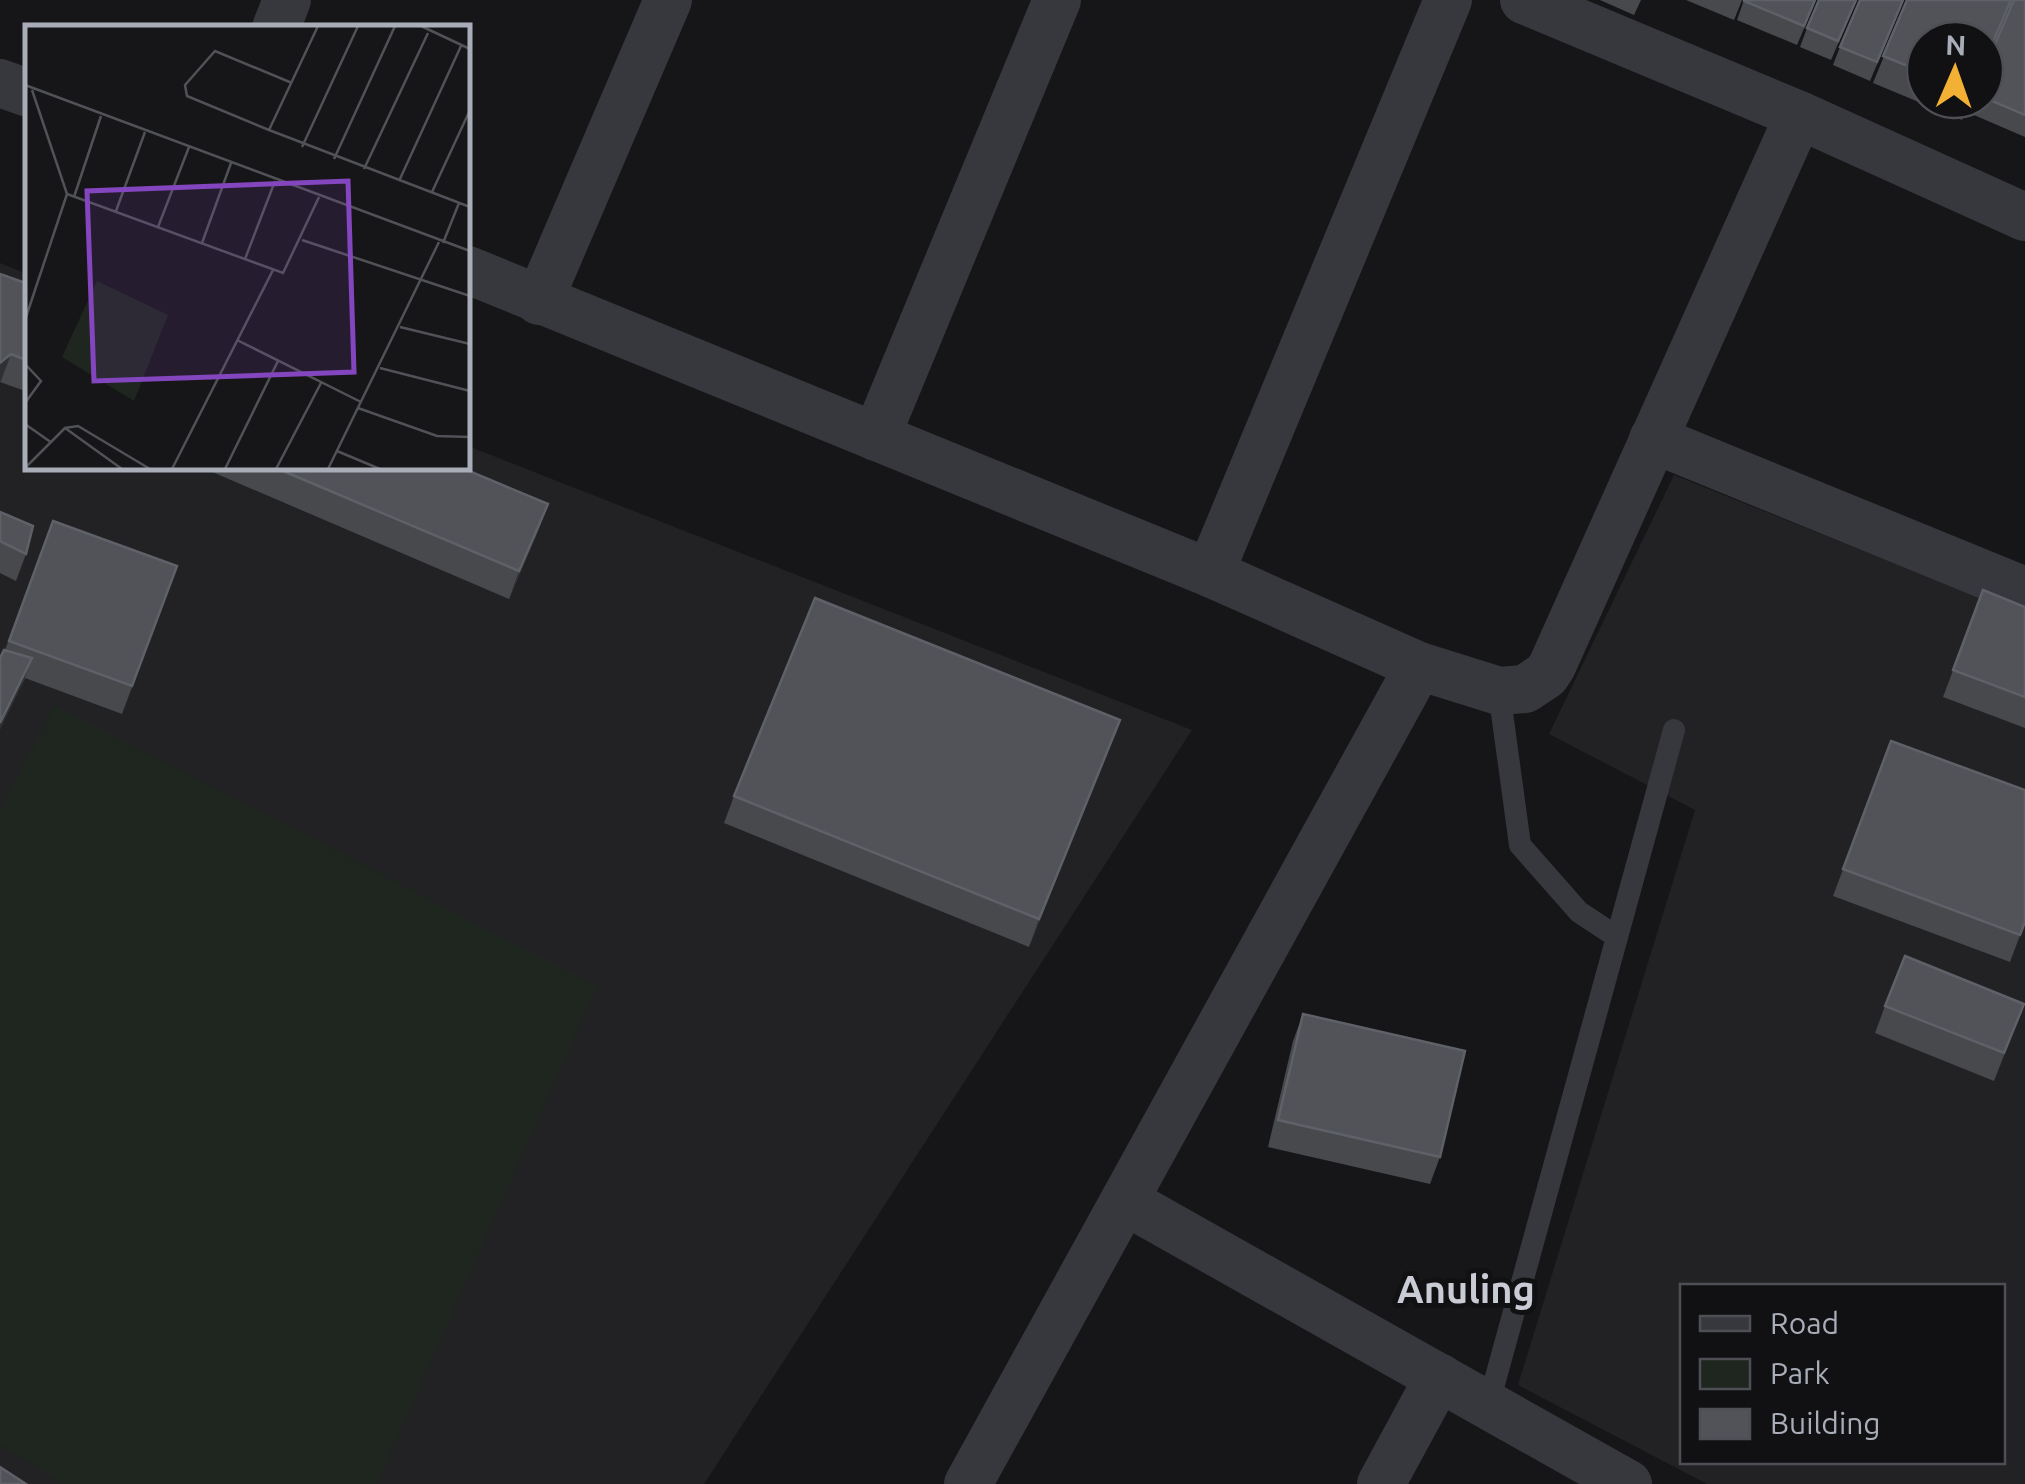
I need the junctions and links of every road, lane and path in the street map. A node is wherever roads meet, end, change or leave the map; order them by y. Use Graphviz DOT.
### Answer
graph roads {
  1 [pos="286,0"];
  2 [pos="668,0"];
  3 [pos="1056,0"];
  4 [pos="1448,0"];
  5 [pos="1524,0"];
  6 [pos="277,25"];
  7 [pos="0,82"];
  8 [pos="25,91"];
  9 [pos="1799,115"];
  10 [pos="2025,218"];
  11 [pos="470,271"];
  12 [pos="540,301"];
  13 [pos="876,437"];
  14 [pos="1653,439"];
  15 [pos="1210,573"];
  16 [pos="2025,592"];
  17 [pos="1418,666"];
  18 [pos="1499,690"];
  19 [pos="1674,730"];
  20 [pos="1617,937"];
  21 [pos="1125,1201"];
  22 [pos="1439,1377"];
  23 [pos="1488,1406"];
  24 [pos="968,1484"];
  25 [pos="1381,1484"];
  26 [pos="1628,1484"];
  1 -- 6 [label="street"];
  2 -- 12 [label="street"];
  3 -- 13 [label="street"];
  4 -- 15 [label="street"];
  5 -- 9 [label="street"];
  7 -- 8 [label="street"];
  9 -- 10 [label="street"];
  9 -- 14 [label="street"];
  11 -- 12 [label="street"];
  12 -- 13 [label="street"];
  13 -- 15 [label="street"];
  14 -- 16 [label="street"];
  14 -- 18 [label="street"];
  15 -- 17 [label="street"];
  17 -- 18 [label="street"];
  17 -- 21 [label="street"];
  18 -- 20 [label="lane"];
  19 -- 20 [label="lane"];
  20 -- 23 [label="lane"];
  21 -- 22 [label="street"];
  21 -- 24 [label="street"];
  22 -- 23 [label="street"];
  22 -- 25 [label="street"];
  23 -- 26 [label="street"];
}
